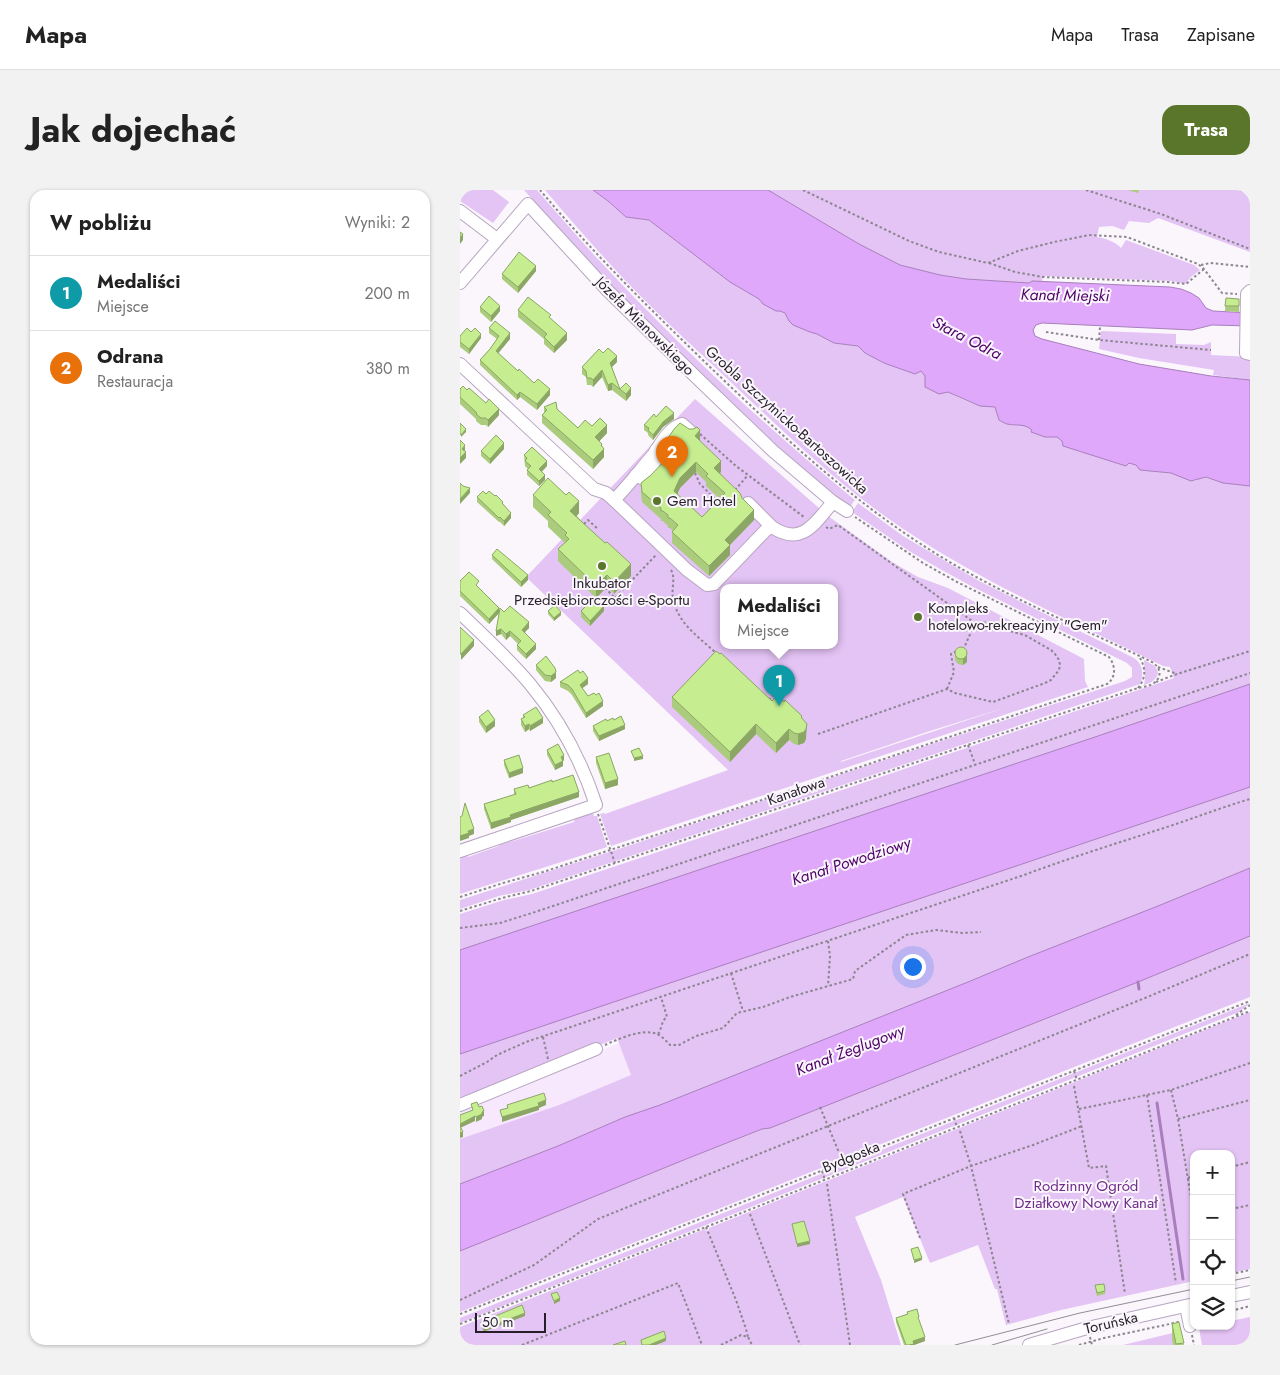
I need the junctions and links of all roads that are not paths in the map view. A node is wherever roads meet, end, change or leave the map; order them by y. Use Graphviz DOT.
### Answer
graph roads {
  1 [pos="460,212"];
  2 [pos="497,239"];
  3 [pos="460,283"];
  4 [pos="1249,293"];
  5 [pos="1250,354"];
  6 [pos="460,364"];
  7 [pos="690,432"];
  8 [pos="614,500"];
  9 [pos="833,502"];
  10 [pos="748,503"];
  11 [pos="847,511"];
  12 [pos="772,527"];
  13 [pos="460,613"];
  14 [pos="460,851"];
  15 [pos="596,1049"];
  16 [pos="460,1105"];
  17 [pos="1250,1292"];
  18 [pos="1235,1295"];
  19 [pos="1190,1305"];
  20 [pos="1189,1322"];
  21 [pos="1028,1345"];
  1 -- 2 [label="street"];
  2 -- 3 [label="street, Józefa Mianowskiego"];
  2 -- 9 [label="street, Józefa Mianowskiego"];
  4 -- 5 [label="street"];
  6 -- 8 [label="street"];
  7 -- 8 [label="street"];
  8 -- 12 [label="street"];
  9 -- 11 [label="street, Józefa Mianowskiego"];
  9 -- 12 [label="street"];
  10 -- 12 [label="street"];
  13 -- 14 [label="street"];
  15 -- 16 [label="street"];
  17 -- 18 [label="street"];
  19 -- 20 [label="street"];
  19 -- 21 [label="street, Toruńska"];
}
